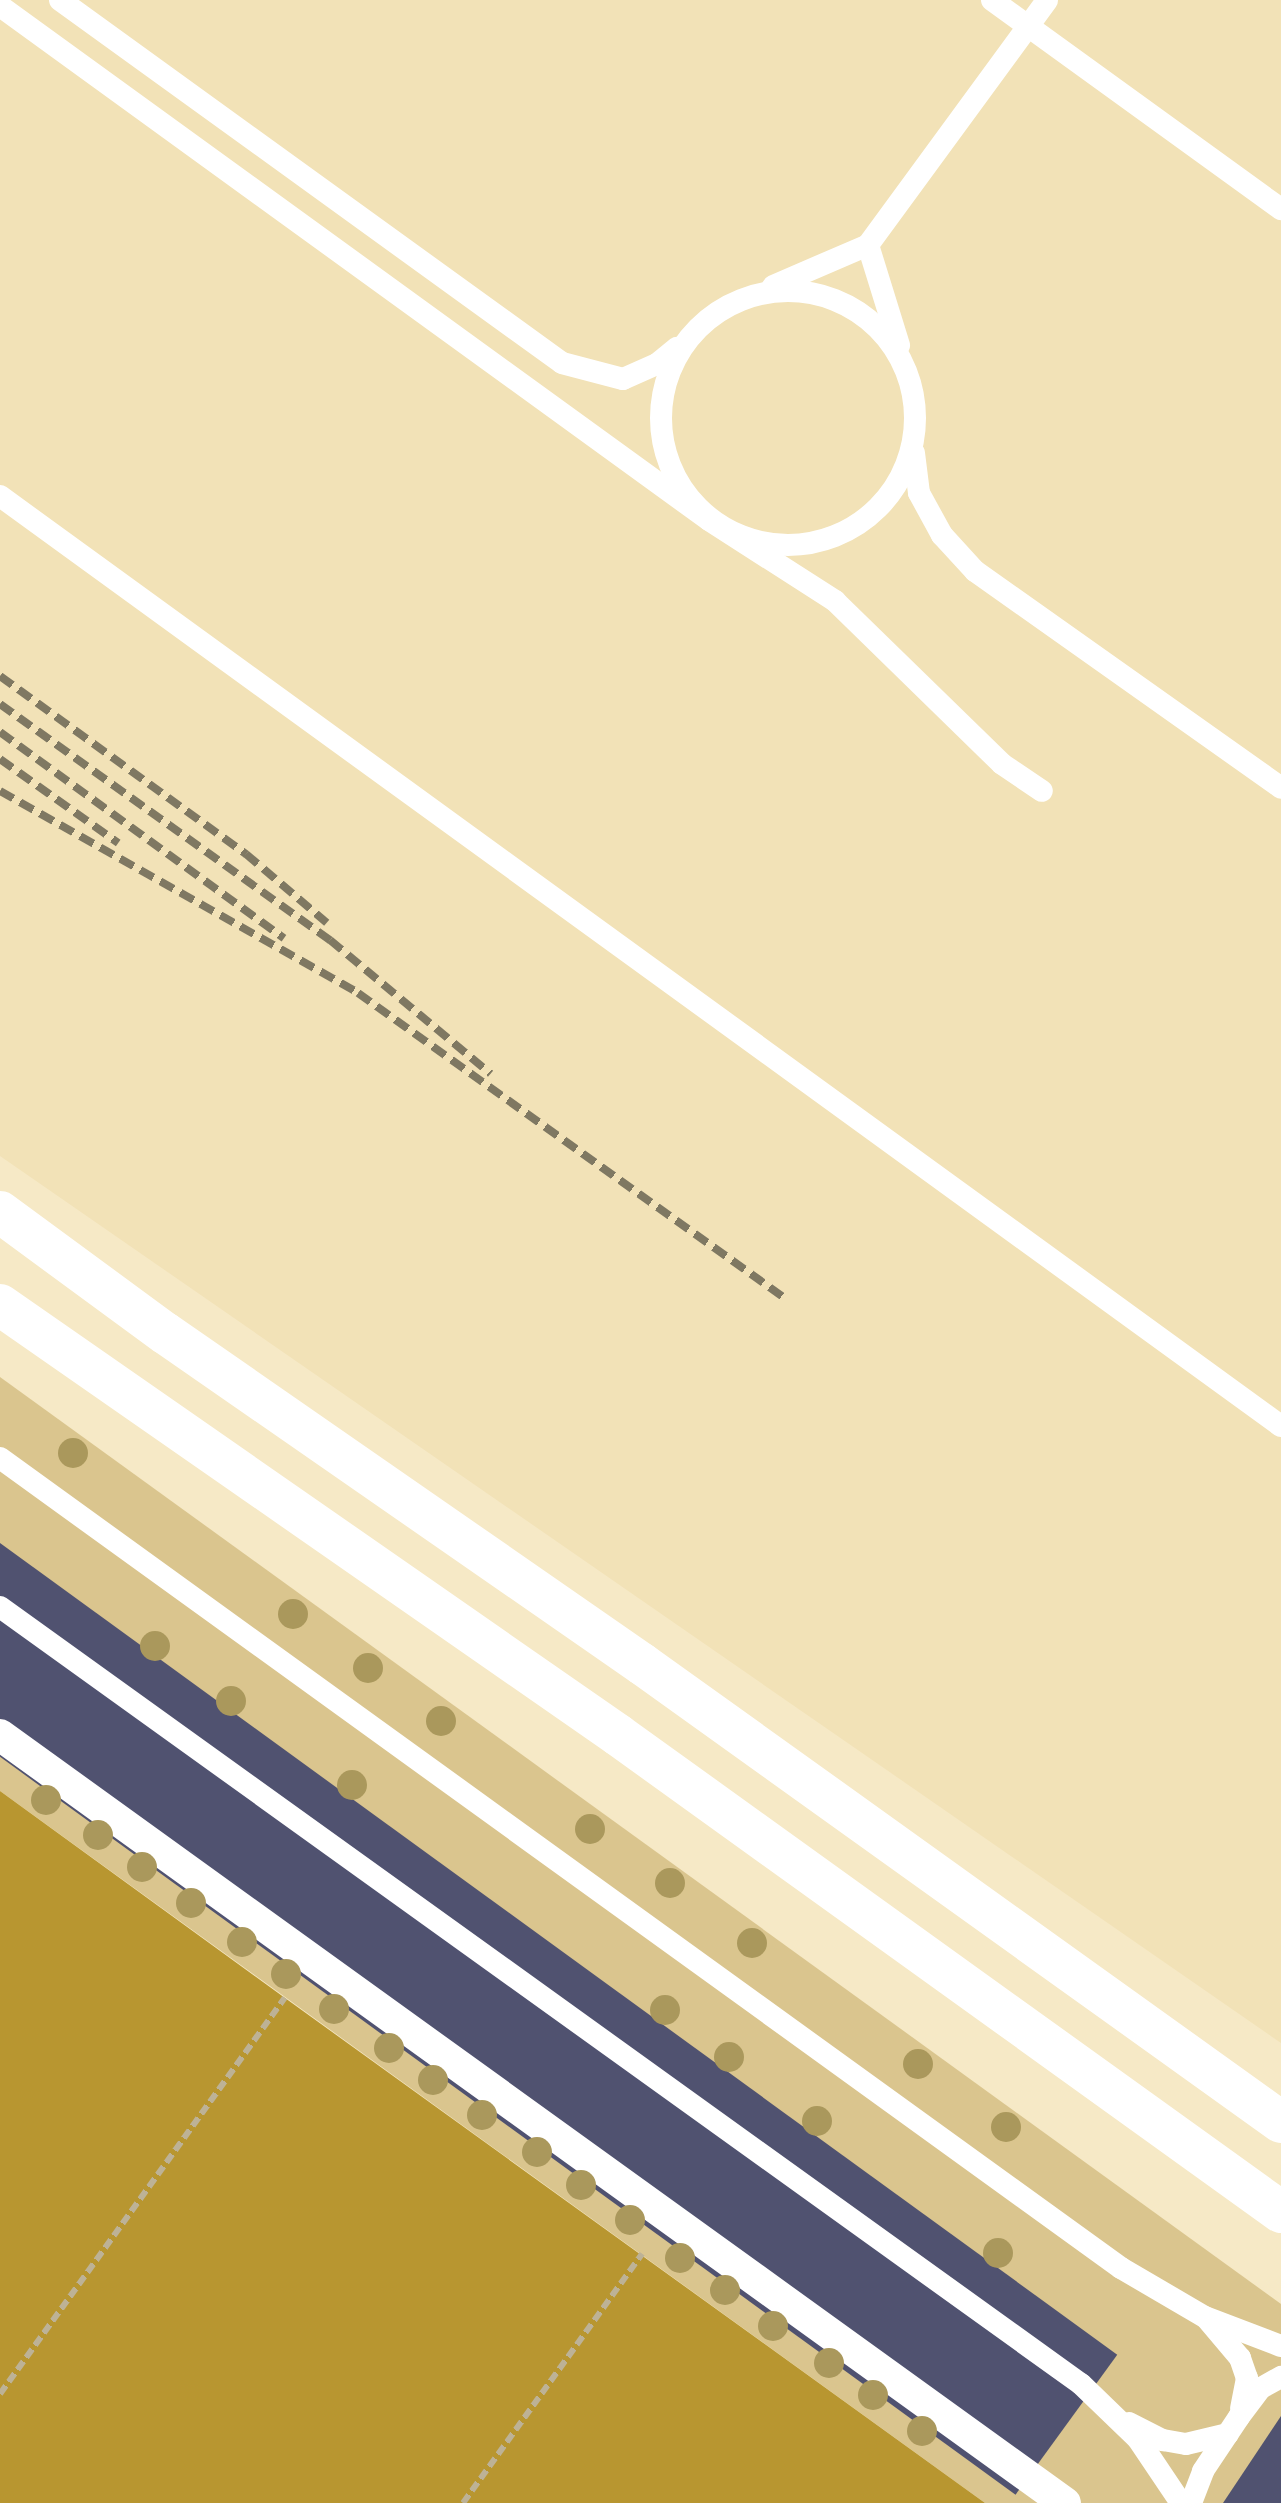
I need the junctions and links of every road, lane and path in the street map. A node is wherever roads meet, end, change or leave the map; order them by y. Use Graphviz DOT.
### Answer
graph roads {
  1 [pos="60,0"];
  2 [pos="992,0"];
  3 [pos="1047,0"];
  4 [pos="0,6"];
  5 [pos="1028,26"];
  6 [pos="1281,208"];
  7 [pos="868,245"];
  8 [pos="754,295"];
  9 [pos="687,339"];
  10 [pos="904,362"];
  11 [pos="914,450"];
  12 [pos="0,496"];
  13 [pos="710,520"];
  14 [pos="1281,788"];
  15 [pos="1042,791"];
  16 [pos="0,1212"];
  17 [pos="0,1305"];
  18 [pos="1281,1426"];
  19 [pos="0,1458"];
  20 [pos="0,1606"];
  21 [pos="0,1735"];
  22 [pos="285,1998"];
  23 [pos="1281,2122"];
  24 [pos="1281,2212"];
  25 [pos="642,2254"];
  26 [pos="1205,2316"];
  27 [pos="1281,2346"];
  28 [pos="1281,2377"];
  29 [pos="0,2394"];
  30 [pos="1109,2410"];
  31 [pos="1233,2426"];
  32 [pos="462,2503"];
  33 [pos="1065,2503"];
  34 [pos="1181,2503"];
  35 [pos="1191,2503"];
  1 -- 9 [label="lane"];
  2 -- 5 [label="lane"];
  3 -- 5 [label="lane"];
  4 -- 13 [label="lane"];
  5 -- 6 [label="lane"];
  5 -- 7 [label="lane"];
  7 -- 8 [label="lane"];
  7 -- 10 [label="lane"];
  8 -- 9 [label="lane"];
  8 -- 10 [label="lane"];
  9 -- 13 [label="lane"];
  10 -- 11 [label="lane"];
  11 -- 13 [label="lane"];
  11 -- 14 [label="lane"];
  12 -- 18 [label="lane"];
  13 -- 15 [label="lane"];
  16 -- 23 [label="street"];
  17 -- 24 [label="street"];
  19 -- 26 [label="lane"];
  20 -- 30 [label="lane"];
  21 -- 33 [label="street"];
  22 -- 29 [label="path"];
  25 -- 32 [label="path"];
  26 -- 27 [label="lane"];
  26 -- 31 [label="lane"];
  28 -- 31 [label="lane"];
  30 -- 31 [label="lane"];
  30 -- 34 [label="lane"];
  31 -- 35 [label="lane"];
}
